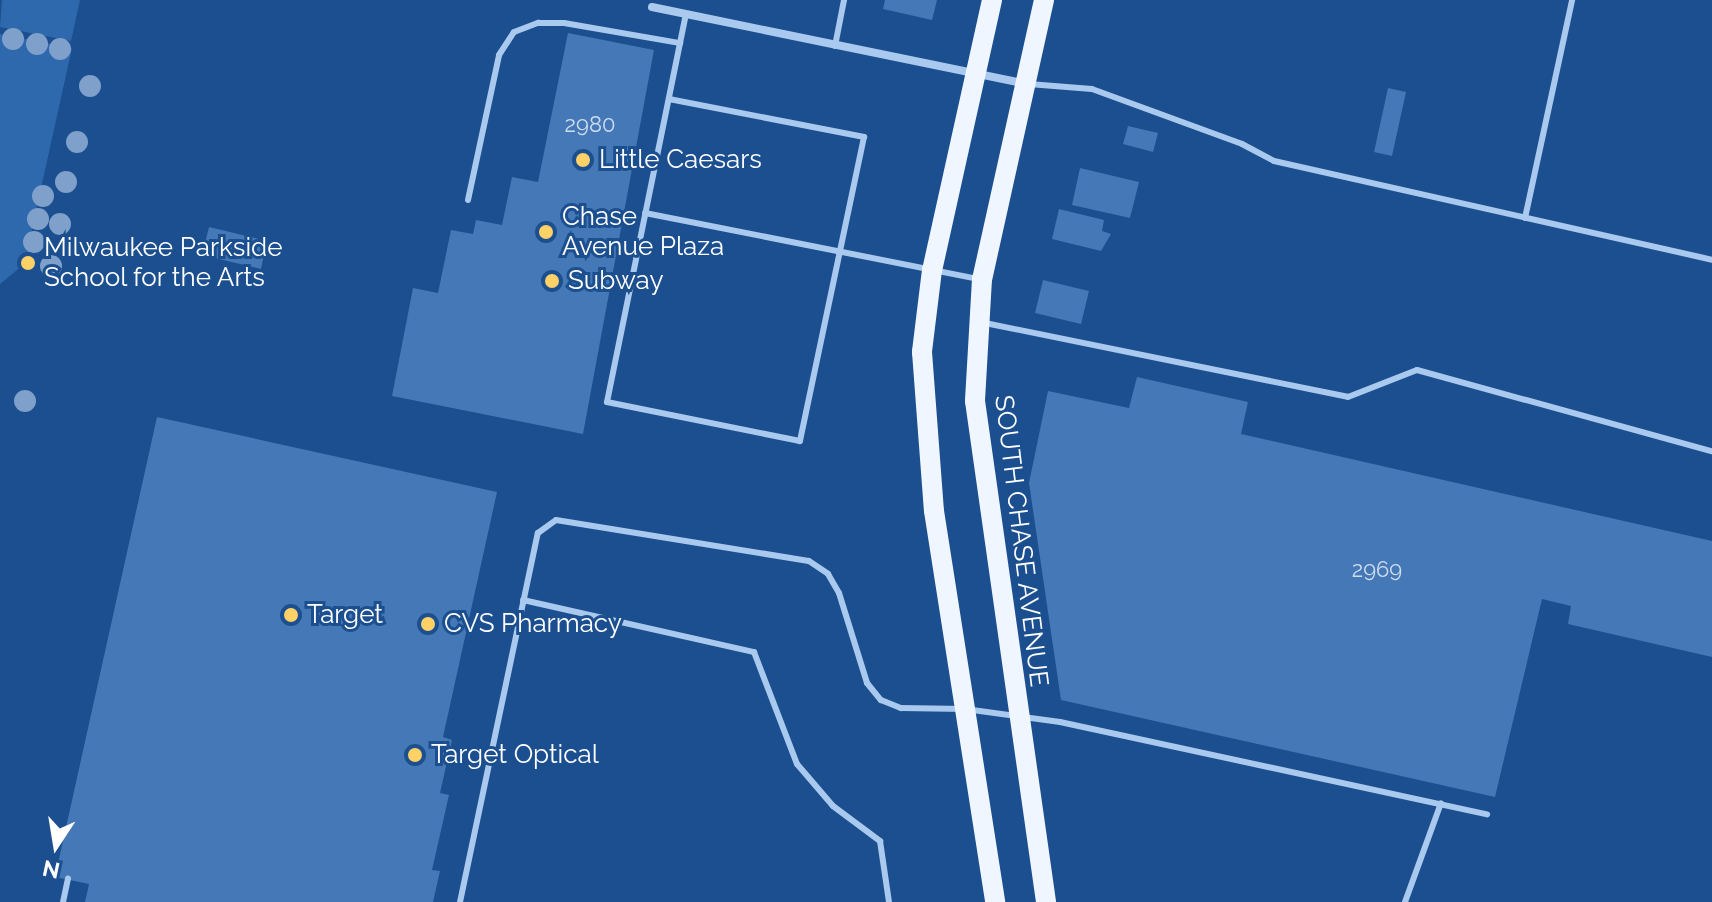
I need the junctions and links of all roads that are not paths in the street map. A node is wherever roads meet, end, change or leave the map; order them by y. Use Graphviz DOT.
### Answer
graph roads {
  1 [pos="844,0"];
  2 [pos="992,0"];
  3 [pos="1044,0"];
  4 [pos="1572,0"];
  5 [pos="652,7"];
  6 [pos="686,15"];
  7 [pos="680,43"];
  8 [pos="835,46"];
  9 [pos="975,74"];
  10 [pos="1025,84"];
  11 [pos="669,99"];
  12 [pos="468,200"];
  13 [pos="645,213"];
  14 [pos="1525,218"];
  15 [pos="840,252"];
  16 [pos="1712,260"];
  17 [pos="932,270"];
  18 [pos="982,279"];
  19 [pos="977,321"];
  20 [pos="1712,451"];
  21 [pos="523,600"];
  22 [pos="965,709"];
  23 [pos="1018,715"];
  24 [pos="1441,803"];
  25 [pos="1487,814"];
  26 [pos="68,879"];
  27 [pos="63,902"];
  28 [pos="460,902"];
  29 [pos="889,902"];
  30 [pos="995,902"];
  31 [pos="1046,902"];
  32 [pos="1405,902"];
  1 -- 8 [label="lane"];
  2 -- 9 [label="main road"];
  3 -- 10 [label="main road, SOUTH CHASE AVENUE"];
  4 -- 14 [label="lane"];
  5 -- 6 [label="street"];
  6 -- 7 [label="lane"];
  6 -- 8 [label="street"];
  7 -- 11 [label="lane"];
  7 -- 12 [label="lane"];
  8 -- 9 [label="street"];
  9 -- 10 [label="street"];
  9 -- 17 [label="main road"];
  10 -- 14 [label="lane"];
  10 -- 18 [label="main road, SOUTH CHASE AVENUE"];
  11 -- 13 [label="lane"];
  11 -- 15 [label="lane"];
  13 -- 15 [label="lane"];
  13 -- 15 [label="lane"];
  14 -- 16 [label="lane"];
  15 -- 17 [label="lane"];
  17 -- 18 [label="lane"];
  17 -- 22 [label="main road"];
  18 -- 19 [label="main road, SOUTH CHASE AVENUE"];
  19 -- 20 [label="lane"];
  19 -- 23 [label="main road, SOUTH CHASE AVENUE"];
  21 -- 22 [label="lane"];
  21 -- 28 [label="lane"];
  21 -- 29 [label="lane"];
  22 -- 23 [label="lane"];
  22 -- 30 [label="main road"];
  23 -- 24 [label="lane"];
  23 -- 31 [label="main road, SOUTH CHASE AVENUE"];
  24 -- 25 [label="lane"];
  24 -- 32 [label="lane"];
  26 -- 27 [label="lane"];
}
